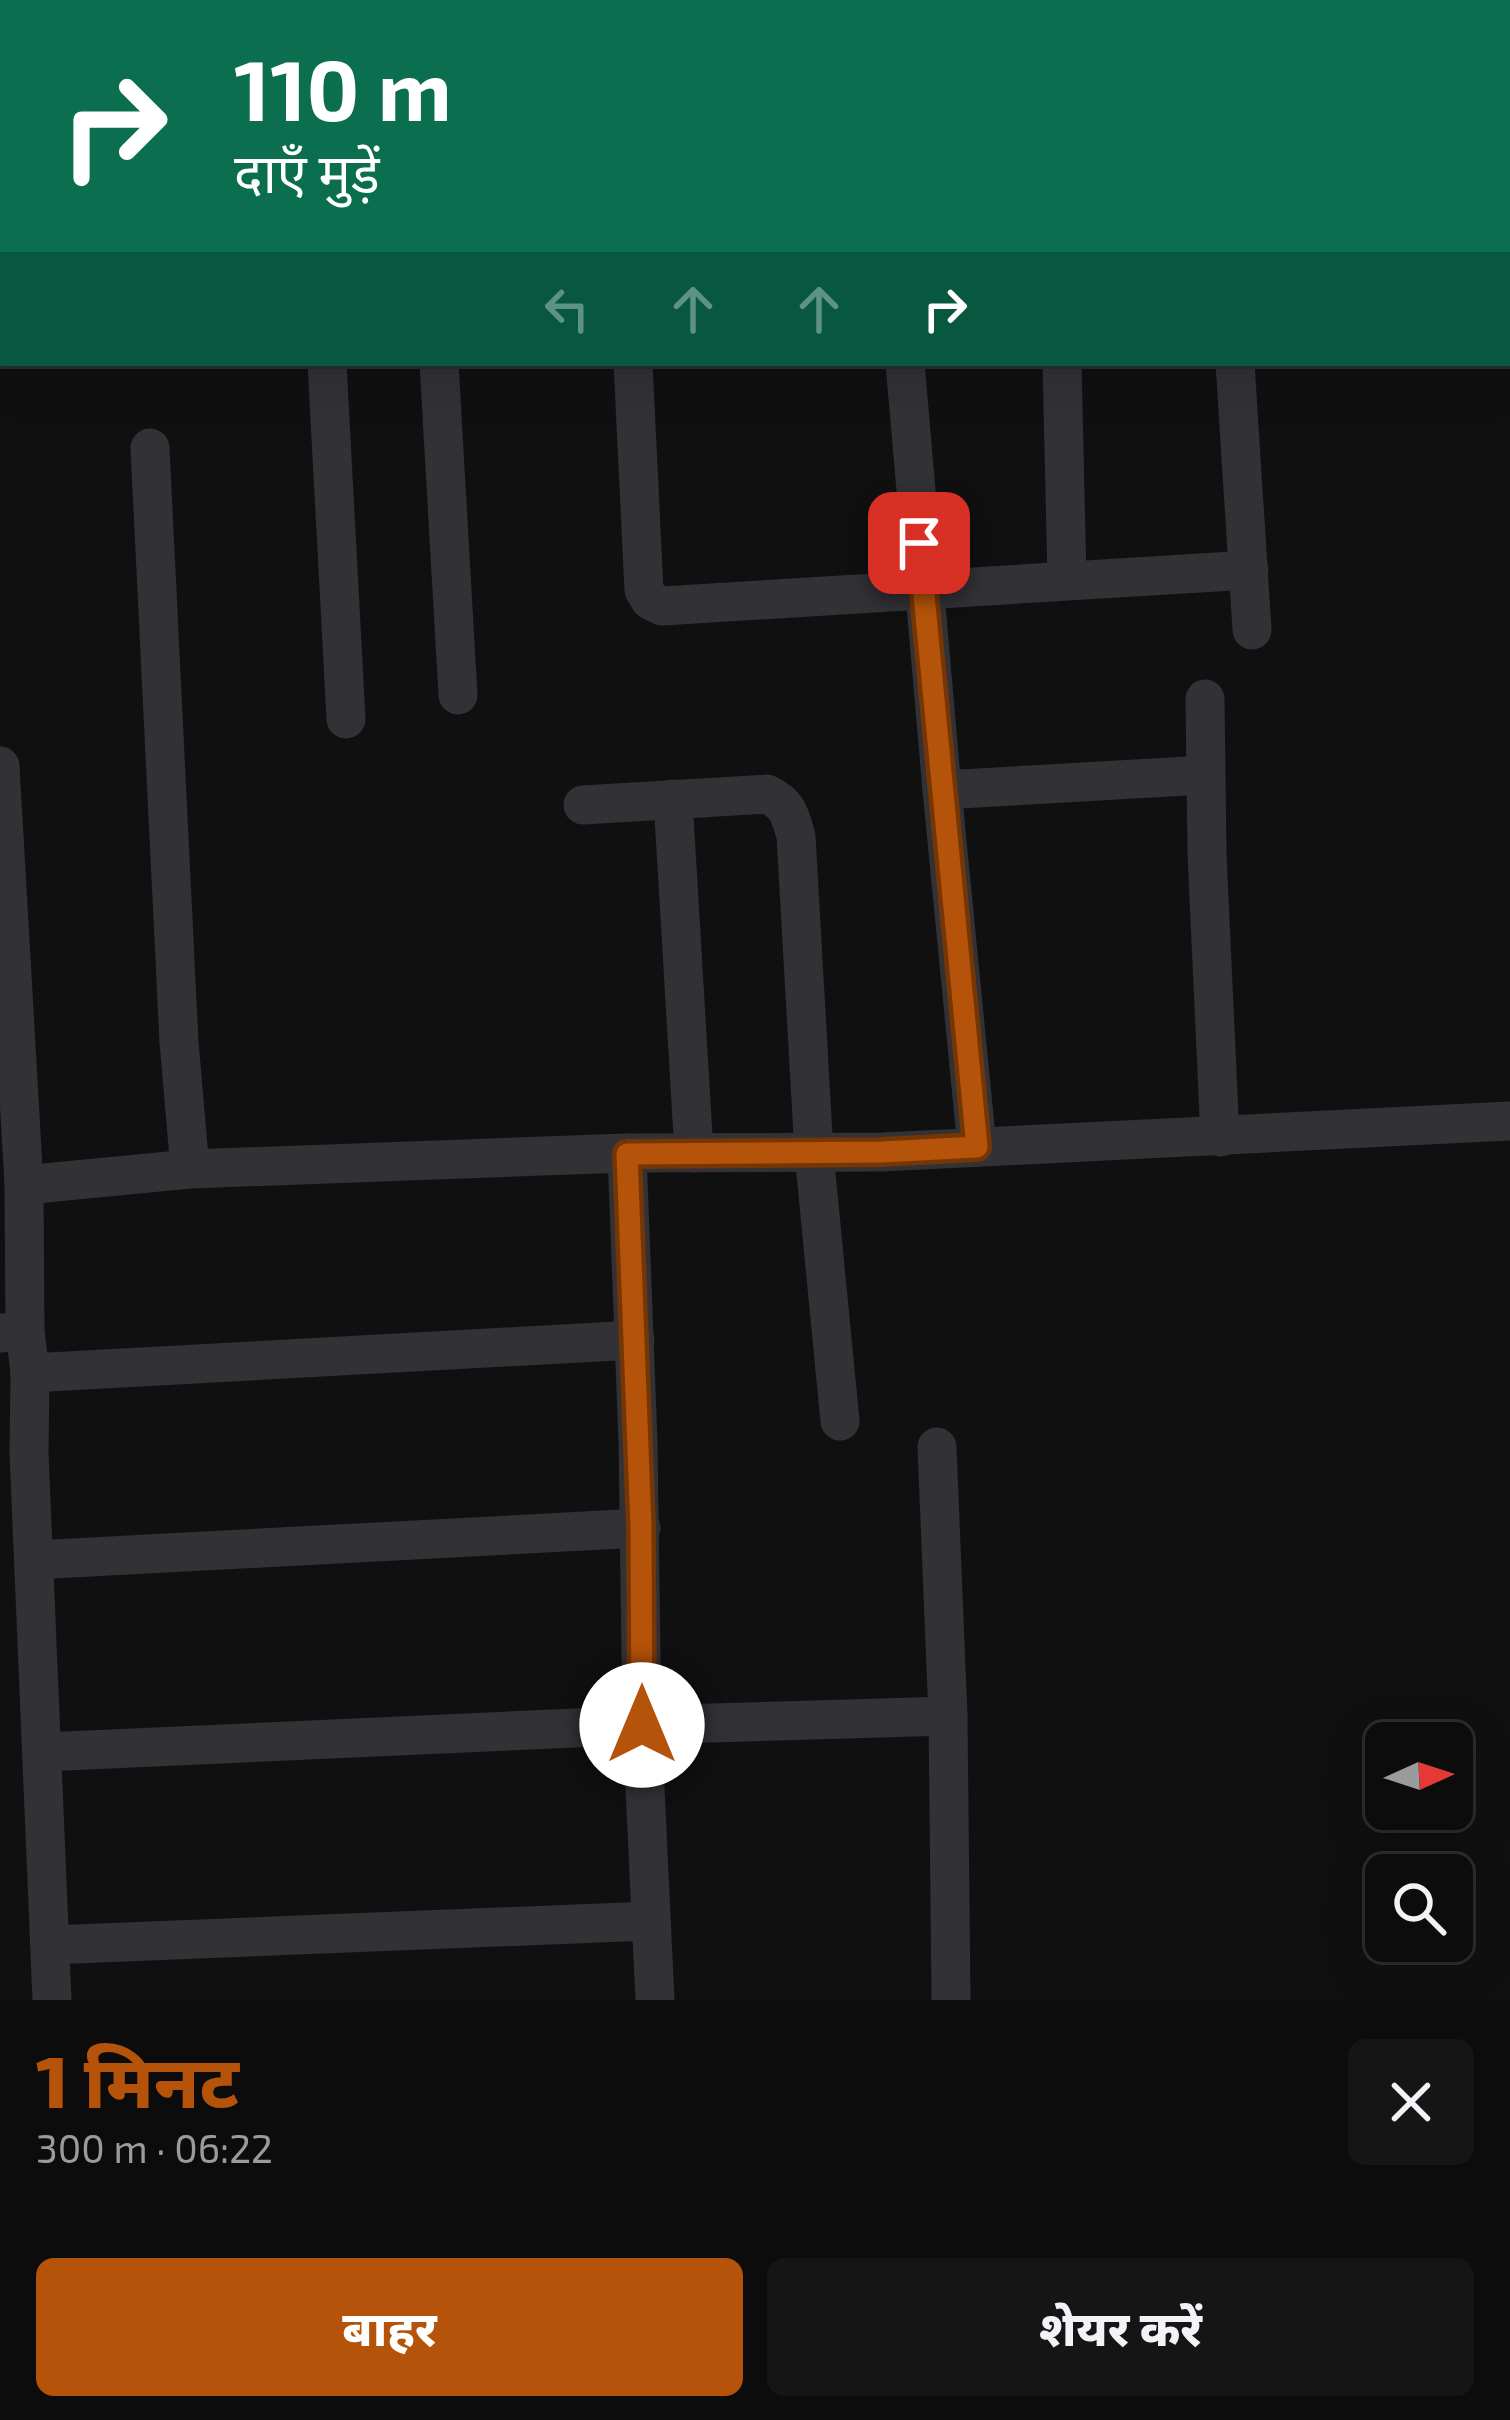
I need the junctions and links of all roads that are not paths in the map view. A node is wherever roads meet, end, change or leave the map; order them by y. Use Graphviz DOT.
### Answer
graph roads {
  1 [pos="327,366"];
  2 [pos="439,366"];
  3 [pos="633,366"];
  4 [pos="905,366"];
  5 [pos="1062,366"];
  6 [pos="1235,366"];
  7 [pos="150,448"];
  8 [pos="1249,570"];
  9 [pos="1067,579"];
  10 [pos="922,588"];
  11 [pos="1252,630"];
  12 [pos="458,695"];
  13 [pos="1205,699"];
  14 [pos="346,718"];
  15 [pos="0,766"];
  16 [pos="1205,775"];
  17 [pos="942,790"];
  18 [pos="673,800"];
  19 [pos="584,805"];
  20 [pos="1510,1121"];
  21 [pos="1220,1137"];
  22 [pos="977,1147"];
  23 [pos="694,1153"];
  24 [pos="814,1153"];
  25 [pos="627,1154"];
  26 [pos="190,1168"];
  27 [pos="24,1185"];
  28 [pos="13,1332"];
  29 [pos="635,1340"];
  30 [pos="29,1372"];
  31 [pos="839,1421"];
  32 [pos="938,1447"];
  33 [pos="641,1528"];
  34 [pos="34,1559"];
  35 [pos="948,1716"];
  36 [pos="642,1725"];
  37 [pos="43,1752"];
  38 [pos="649,1921"];
  39 [pos="50,1945"];
  40 [pos="52,2000"];
  41 [pos="655,2000"];
  42 [pos="951,2000"];
  1 -- 14 [label="street"];
  2 -- 12 [label="street"];
  3 -- 10 [label="street"];
  4 -- 10 [label="street"];
  5 -- 9 [label="street"];
  6 -- 8 [label="street"];
  7 -- 26 [label="street"];
  8 -- 9 [label="street"];
  8 -- 11 [label="street"];
  9 -- 10 [label="street"];
  10 -- 17 [label="street"];
  13 -- 16 [label="street"];
  15 -- 27 [label="street"];
  16 -- 17 [label="street"];
  16 -- 21 [label="street"];
  17 -- 22 [label="street"];
  18 -- 19 [label="street"];
  18 -- 23 [label="street"];
  18 -- 24 [label="street"];
  20 -- 21 [label="street"];
  21 -- 22 [label="street"];
  22 -- 24 [label="street"];
  23 -- 24 [label="street"];
  23 -- 25 [label="street"];
  24 -- 31 [label="street"];
  25 -- 26 [label="street"];
  25 -- 29 [label="street"];
  26 -- 27 [label="street"];
  27 -- 28 [label="street"];
  28 -- 30 [label="street"];
  29 -- 30 [label="street"];
  29 -- 33 [label="street"];
  30 -- 34 [label="street"];
  32 -- 35 [label="street"];
  33 -- 34 [label="street"];
  33 -- 36 [label="street"];
  34 -- 37 [label="street"];
  35 -- 36 [label="street"];
  35 -- 42 [label="street"];
  36 -- 37 [label="street"];
  36 -- 38 [label="street"];
  37 -- 39 [label="street"];
  38 -- 39 [label="street"];
  38 -- 41 [label="street"];
  39 -- 40 [label="street"];
}
